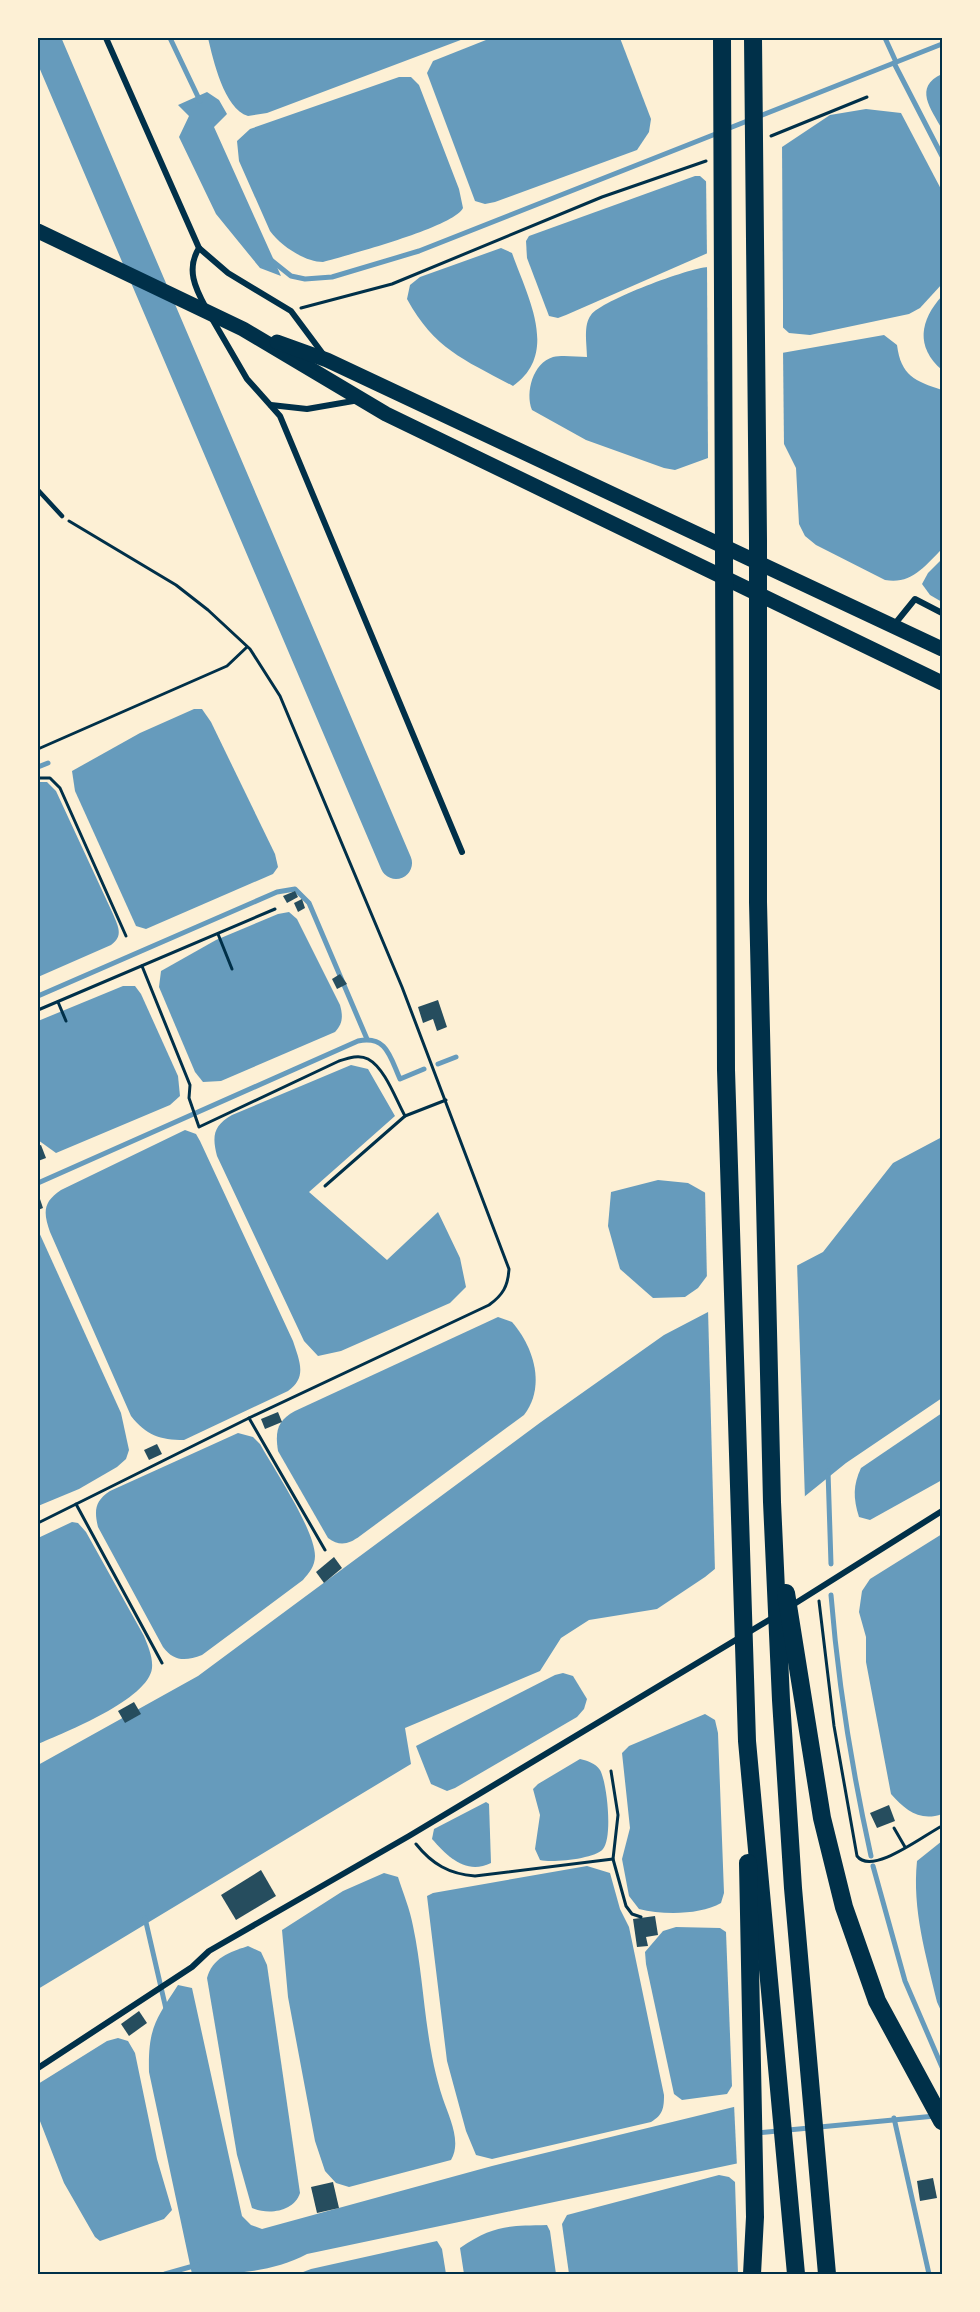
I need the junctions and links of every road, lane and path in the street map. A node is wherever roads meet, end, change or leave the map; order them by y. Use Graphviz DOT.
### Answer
graph roads {
  1 [pos="106,38"];
  2 [pos="722,38"];
  3 [pos="753,38"];
  4 [pos="867,97"];
  5 [pos="762,139"];
  6 [pos="710,160"];
  7 [pos="38,231"];
  8 [pos="199,248"];
  9 [pos="291,311"];
  10 [pos="243,329"];
  11 [pos="327,360"];
  12 [pos="362,400"];
  13 [pos="270,405"];
  14 [pos="38,490"];
  15 [pos="62,516"];
  16 [pos="942,613"];
  17 [pos="900,628"];
  18 [pos="246,646"];
  19 [pos="942,649"];
  20 [pos="942,683"];
  21 [pos="38,748"];
  22 [pos="38,778"];
  23 [pos="462,852"];
  24 [pos="275,909"];
  25 [pos="218,934"];
  26 [pos="126,936"];
  27 [pos="142,966"];
  28 [pos="232,969"];
  29 [pos="58,1002"];
  30 [pos="38,1010"];
  31 [pos="66,1021"];
  32 [pos="446,1100"];
  33 [pos="405,1116"];
  34 [pos="325,1186"];
  35 [pos="249,1418"];
  36 [pos="772,1502"];
  37 [pos="76,1504"];
  38 [pos="942,1511"];
  39 [pos="38,1523"];
  40 [pos="325,1550"];
  41 [pos="818,1589"];
  42 [pos="162,1663"];
  43 [pos="747,1741"];
  44 [pos="611,1771"];
  45 [pos="942,1826"];
  46 [pos="894,1828"];
  47 [pos="409,1836"];
  48 [pos="905,1847"];
  49 [pos="612,1859"];
  50 [pos="641,1917"];
  51 [pos="38,2068"];
  52 [pos="942,2121"];
  53 [pos="752,2274"];
  54 [pos="796,2274"];
  55 [pos="827,2274"];
  1 -- 8 [label="street"];
  2 -- 43 [label="highway"];
  3 -- 36 [label="highway"];
  4 -- 5 [label="path"];
  6 -- 9 [label="path"];
  7 -- 10 [label="main road"];
  8 -- 9 [label="street"];
  8 -- 13 [label="street"];
  9 -- 11 [label="street"];
  10 -- 11 [label="main road"];
  10 -- 12 [label="main road"];
  11 -- 17 [label="main road"];
  12 -- 13 [label="street"];
  12 -- 20 [label="main road"];
  13 -- 23 [label="street"];
  14 -- 15 [label="lane"];
  15 -- 18 [label="path"];
  16 -- 17 [label="street"];
  17 -- 19 [label="main road"];
  18 -- 21 [label="path"];
  18 -- 32 [label="path"];
  22 -- 26 [label="path"];
  24 -- 25 [label="path"];
  25 -- 27 [label="path"];
  25 -- 28 [label="path"];
  27 -- 29 [label="path"];
  27 -- 33 [label="path"];
  29 -- 30 [label="path"];
  29 -- 31 [label="path"];
  32 -- 33 [label="path"];
  32 -- 35 [label="path"];
  33 -- 34 [label="path"];
  35 -- 37 [label="path"];
  35 -- 40 [label="path"];
  36 -- 52 [label="highway"];
  36 -- 55 [label="highway"];
  37 -- 39 [label="path"];
  37 -- 42 [label="path"];
  38 -- 41 [label="street"];
  41 -- 47 [label="street"];
  41 -- 48 [label="path"];
  43 -- 53 [label="highway"];
  43 -- 54 [label="highway"];
  44 -- 49 [label="path"];
  45 -- 48 [label="path"];
  46 -- 48 [label="path"];
  47 -- 49 [label="path"];
  47 -- 51 [label="street"];
  49 -- 50 [label="path"];
}
